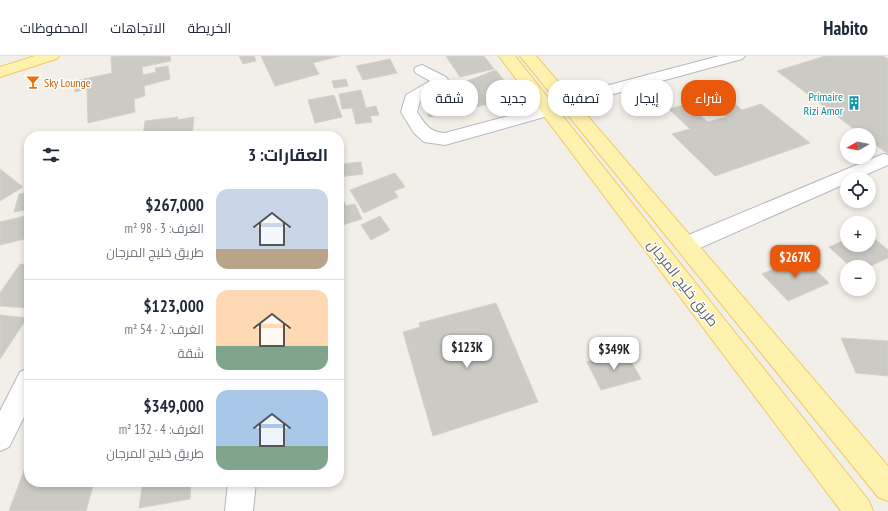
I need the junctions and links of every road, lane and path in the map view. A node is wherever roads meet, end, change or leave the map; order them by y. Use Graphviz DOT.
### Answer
graph roads {
  1 [pos="12,56"];
  2 [pos="51,56"];
  3 [pos="507,56"];
  4 [pos="528,56"];
  5 [pos="737,56"];
  6 [pos="0,59"];
  7 [pos="422,70"];
  8 [pos="0,72"];
  9 [pos="548,90"];
  10 [pos="613,90"];
  11 [pos="548,97"];
  12 [pos="548,109"];
  13 [pos="564,116"];
  14 [pos="566,116"];
  15 [pos="883,160"];
  16 [pos="686,245"];
  17 [pos="723,290"];
  18 [pos="697,300"];
  19 [pos="24,390"];
  20 [pos="0,438"];
  21 [pos="241,487"];
  22 [pos="888,487"];
  23 [pos="239,511"];
  24 [pos="859,511"];
  1 -- 6 [label="main road"];
  2 -- 8 [label="main road"];
  3 -- 11 [label="main road, طريق خليج المرجان"];
  4 -- 9 [label="main road, طريق خليج المرجان"];
  5 -- 10 [label="street"];
  7 -- 12 [label="street"];
  13 -- 18 [label="main road, طريق خليج المرجان"];
  14 -- 16 [label="main road, طريق خليج المرجان"];
  15 -- 16 [label="street"];
  16 -- 17 [label="main road, طريق خليج المرجان"];
  17 -- 18 [label="main road"];
  17 -- 22 [label="main road, طريق خليج المرجان"];
  18 -- 24 [label="main road, طريق خليج المرجان"];
  19 -- 20 [label="street"];
  21 -- 23 [label="street"];
}
